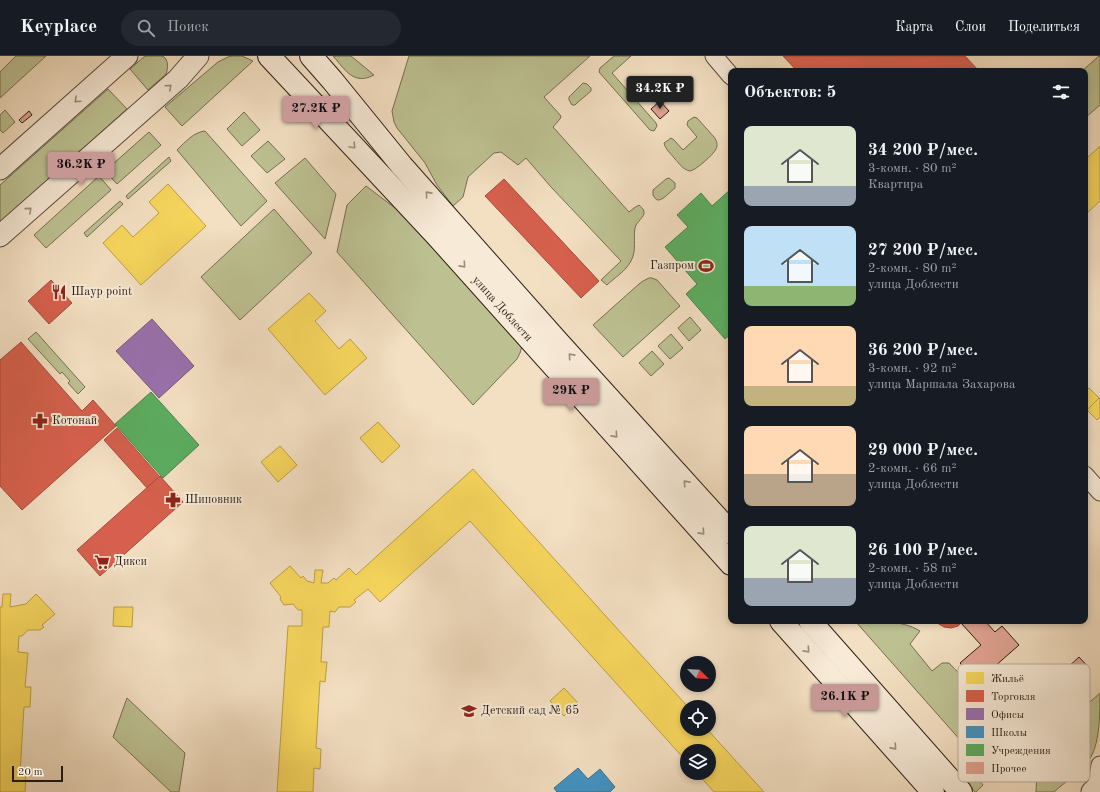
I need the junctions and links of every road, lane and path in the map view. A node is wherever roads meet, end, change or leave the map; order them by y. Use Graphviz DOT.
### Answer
graph roads {
  1 [pos="127,56"];
  2 [pos="198,56"];
  3 [pos="269,56"];
  4 [pos="310,56"];
  5 [pos="714,56"];
  6 [pos="728,72"];
  7 [pos="0,169"];
  8 [pos="0,236"];
  9 [pos="1088,478"];
  10 [pos="1100,492"];
  11 [pos="728,530"];
  12 [pos="728,561"];
  13 [pos="784,624"];
  14 [pos="813,624"];
  15 [pos="1100,765"];
  16 [pos="1096,788"];
  17 [pos="933,792"];
  18 [pos="962,792"];
  1 -- 7 [label="street, one-way"];
  8 -- 2 [label="street, one-way"];
  3 -- 12 [label="main road, улица Доблести, one-way"];
  11 -- 4 [label="main road, улица Доблести, one-way"];
  5 -- 6 [label="street"];
  9 -- 10 [label="street"];
  13 -- 17 [label="main road, one-way"];
  14 -- 18 [label="main road"];
  15 -- 16 [label="street"];
}
